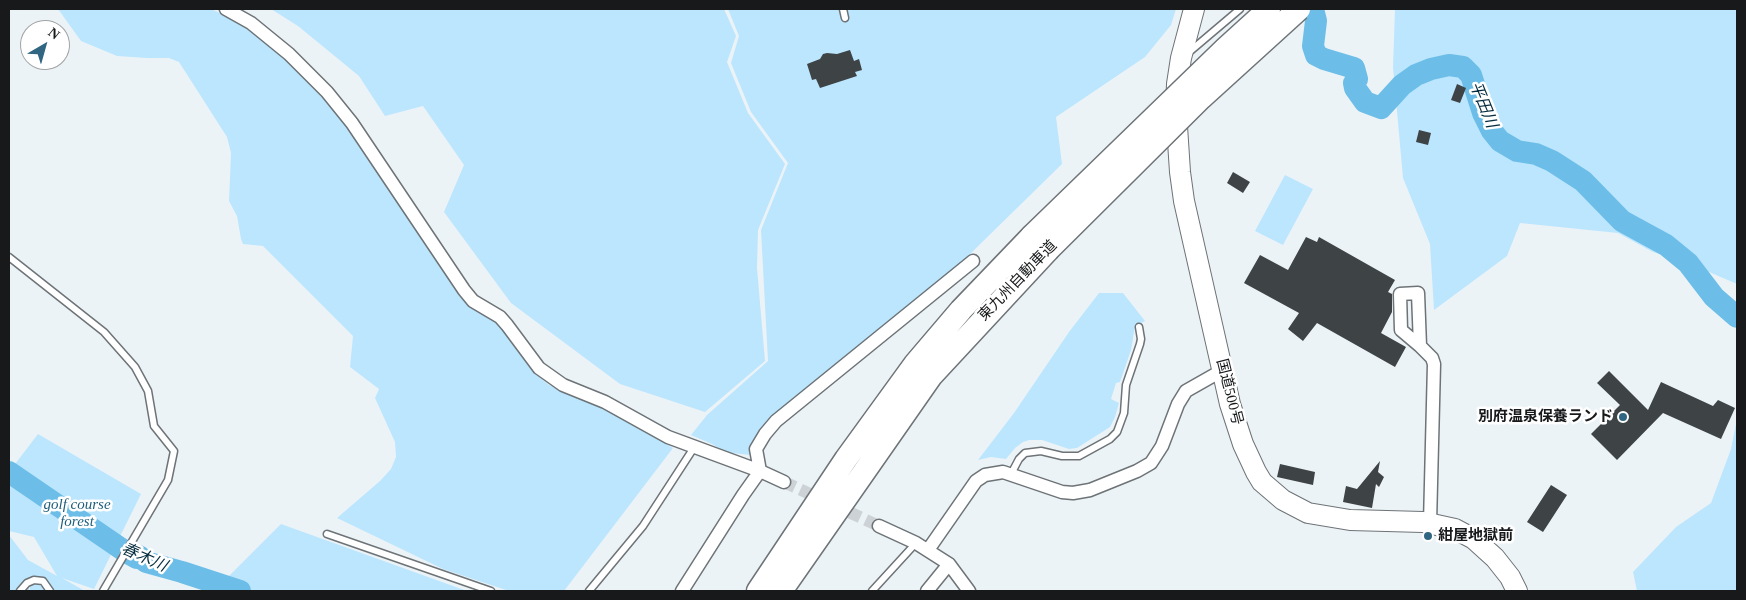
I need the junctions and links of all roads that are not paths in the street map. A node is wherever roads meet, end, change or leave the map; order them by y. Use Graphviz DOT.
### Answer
graph roads {
  1 [pos="226,9"];
  2 [pos="843,9"];
  3 [pos="1194,9"];
  4 [pos="1240,9"];
  5 [pos="1269,9"];
  6 [pos="1299,9"];
  7 [pos="845,18"];
  8 [pos="1181,58"];
  9 [pos="1040,243"];
  10 [pos="9,257"];
  11 [pos="973,262"];
  12 [pos="1139,327"];
  13 [pos="1420,346"];
  14 [pos="1223,370"];
  15 [pos="695,446"];
  16 [pos="760,471"];
  17 [pos="1011,474"];
  18 [pos="784,482"];
  19 [pos="1430,523"];
  20 [pos="878,526"];
  21 [pos="328,534"];
  22 [pos="916,542"];
  23 [pos="928,550"];
  24 [pos="949,564"];
  25 [pos="103,590"];
  26 [pos="20,591"];
  27 [pos="50,591"];
  28 [pos="492,591"];
  29 [pos="589,591"];
  30 [pos="682,591"];
  31 [pos="758,591"];
  32 [pos="782,591"];
  33 [pos="872,591"];
  34 [pos="927,591"];
  35 [pos="969,591"];
  36 [pos="1517,591"];
  1 -- 15 [label="street"];
  2 -- 7 [label="lane"];
  3 -- 8 [label="highway, 国道500号"];
  4 -- 8 [label="lane"];
  5 -- 9 [label="highway, 東九州自動車道, bridge"];
  6 -- 9 [label="highway, 東九州自動車道, bridge"];
  8 -- 14 [label="highway, 国道500号"];
  9 -- 31 [label="highway, 東九州自動車道"];
  9 -- 32 [label="highway, 東九州自動車道"];
  10 -- 25 [label="lane"];
  11 -- 16 [label="street"];
  12 -- 17 [label="lane"];
  13 -- 19 [label="street"];
  14 -- 17 [label="street"];
  14 -- 19 [label="highway, 国道500号"];
  15 -- 16 [label="street"];
  15 -- 29 [label="lane"];
  16 -- 18 [label="street"];
  16 -- 30 [label="street"];
  17 -- 23 [label="street"];
  19 -- 36 [label="highway, 国道500号"];
  20 -- 22 [label="street"];
  21 -- 28 [label="lane"];
  22 -- 23 [label="street"];
  22 -- 33 [label="lane"];
  23 -- 24 [label="street"];
  24 -- 34 [label="street"];
  24 -- 35 [label="street"];
  26 -- 27 [label="lane"];
}
